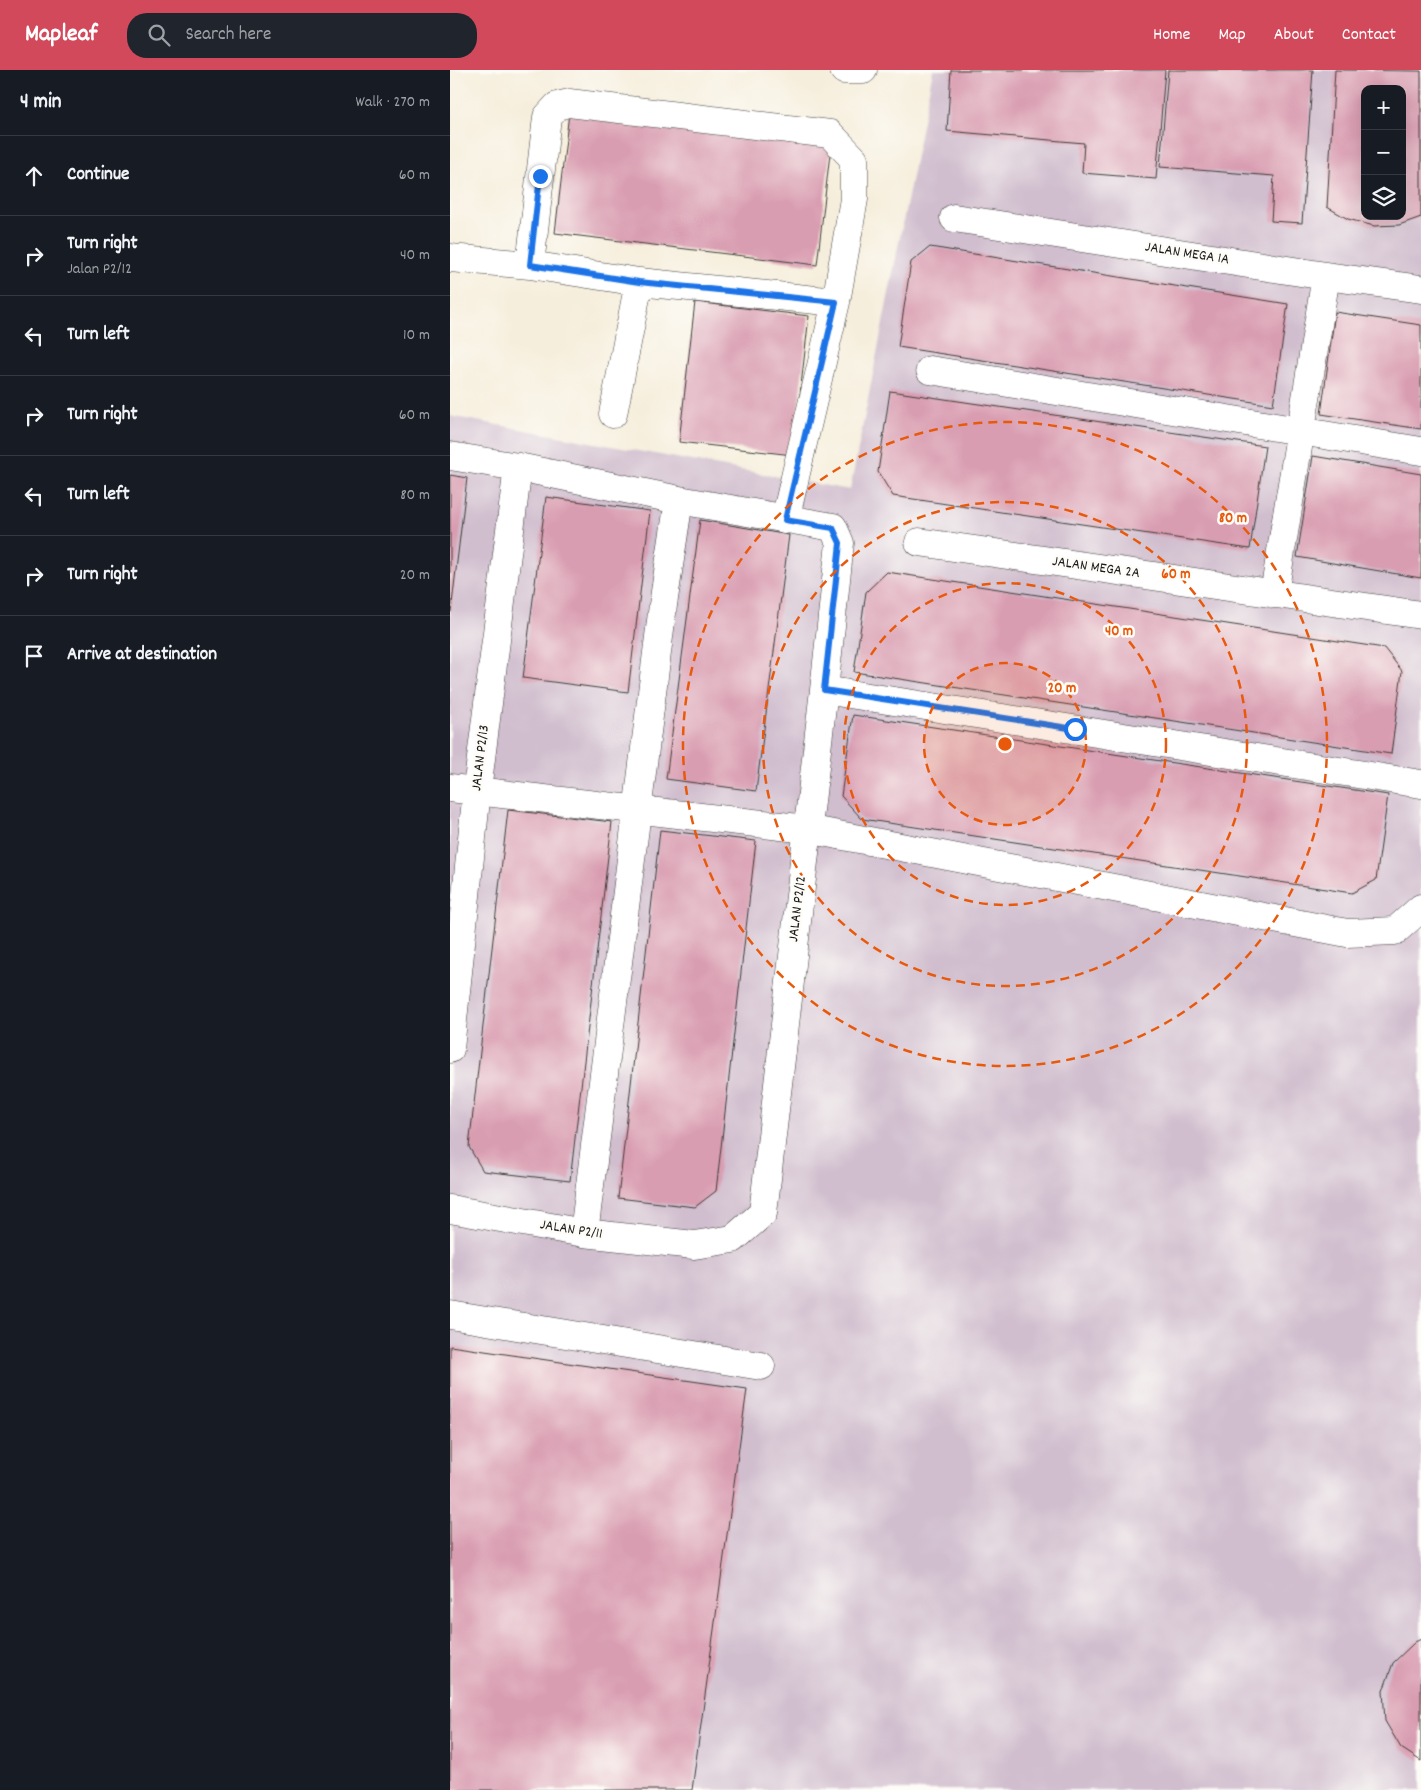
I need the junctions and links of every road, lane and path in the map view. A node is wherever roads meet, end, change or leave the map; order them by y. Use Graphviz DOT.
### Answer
graph roads {
  1 [pos="844,70"];
  2 [pos="863,70"];
  3 [pos="954,218"];
  4 [pos="450,258"];
  5 [pos="530,265"];
  6 [pos="1326,276"];
  7 [pos="639,282"];
  8 [pos="1421,289"];
  9 [pos="836,302"];
  10 [pos="930,370"];
  11 [pos="613,414"];
  12 [pos="1302,431"];
  13 [pos="1421,450"];
  14 [pos="450,456"];
  15 [pos="518,467"];
  16 [pos="679,500"];
  17 [pos="785,520"];
  18 [pos="920,542"];
  19 [pos="1274,594"];
  20 [pos="1421,615"];
  21 [pos="824,690"];
  22 [pos="1421,784"];
  23 [pos="450,788"];
  24 [pos="477,790"];
  25 [pos="637,809"];
  26 [pos="807,829"];
  27 [pos="1421,908"];
  28 [pos="450,1049"];
  29 [pos="450,1209"];
  30 [pos="584,1233"];
  31 [pos="694,1245"];
  32 [pos="450,1315"];
  33 [pos="761,1366"];
  1 -- 2 [label="street"];
  3 -- 6 [label="street, JALAN MEGA 1A"];
  4 -- 5 [label="street"];
  5 -- 7 [label="street"];
  5 -- 9 [label="street"];
  6 -- 8 [label="street, JALAN MEGA 1A"];
  6 -- 12 [label="street"];
  7 -- 9 [label="street"];
  7 -- 11 [label="street"];
  9 -- 17 [label="street"];
  10 -- 12 [label="street"];
  12 -- 13 [label="street"];
  12 -- 19 [label="street"];
  14 -- 15 [label="street"];
  15 -- 16 [label="street"];
  15 -- 24 [label="street, JALAN P2/13"];
  16 -- 17 [label="street"];
  16 -- 25 [label="street"];
  17 -- 21 [label="street, JALAN P2/12"];
  18 -- 19 [label="street, JALAN MEGA 2A"];
  19 -- 20 [label="street, JALAN MEGA 2A"];
  21 -- 22 [label="street"];
  21 -- 26 [label="street, JALAN P2/12"];
  23 -- 24 [label="street"];
  24 -- 25 [label="street"];
  24 -- 28 [label="street, JALAN P2/13"];
  25 -- 26 [label="street"];
  25 -- 30 [label="street"];
  26 -- 27 [label="street"];
  26 -- 31 [label="street, JALAN P2/12"];
  29 -- 30 [label="street, JALAN P2/11"];
  30 -- 31 [label="street, JALAN P2/11"];
  32 -- 33 [label="street"];
}
